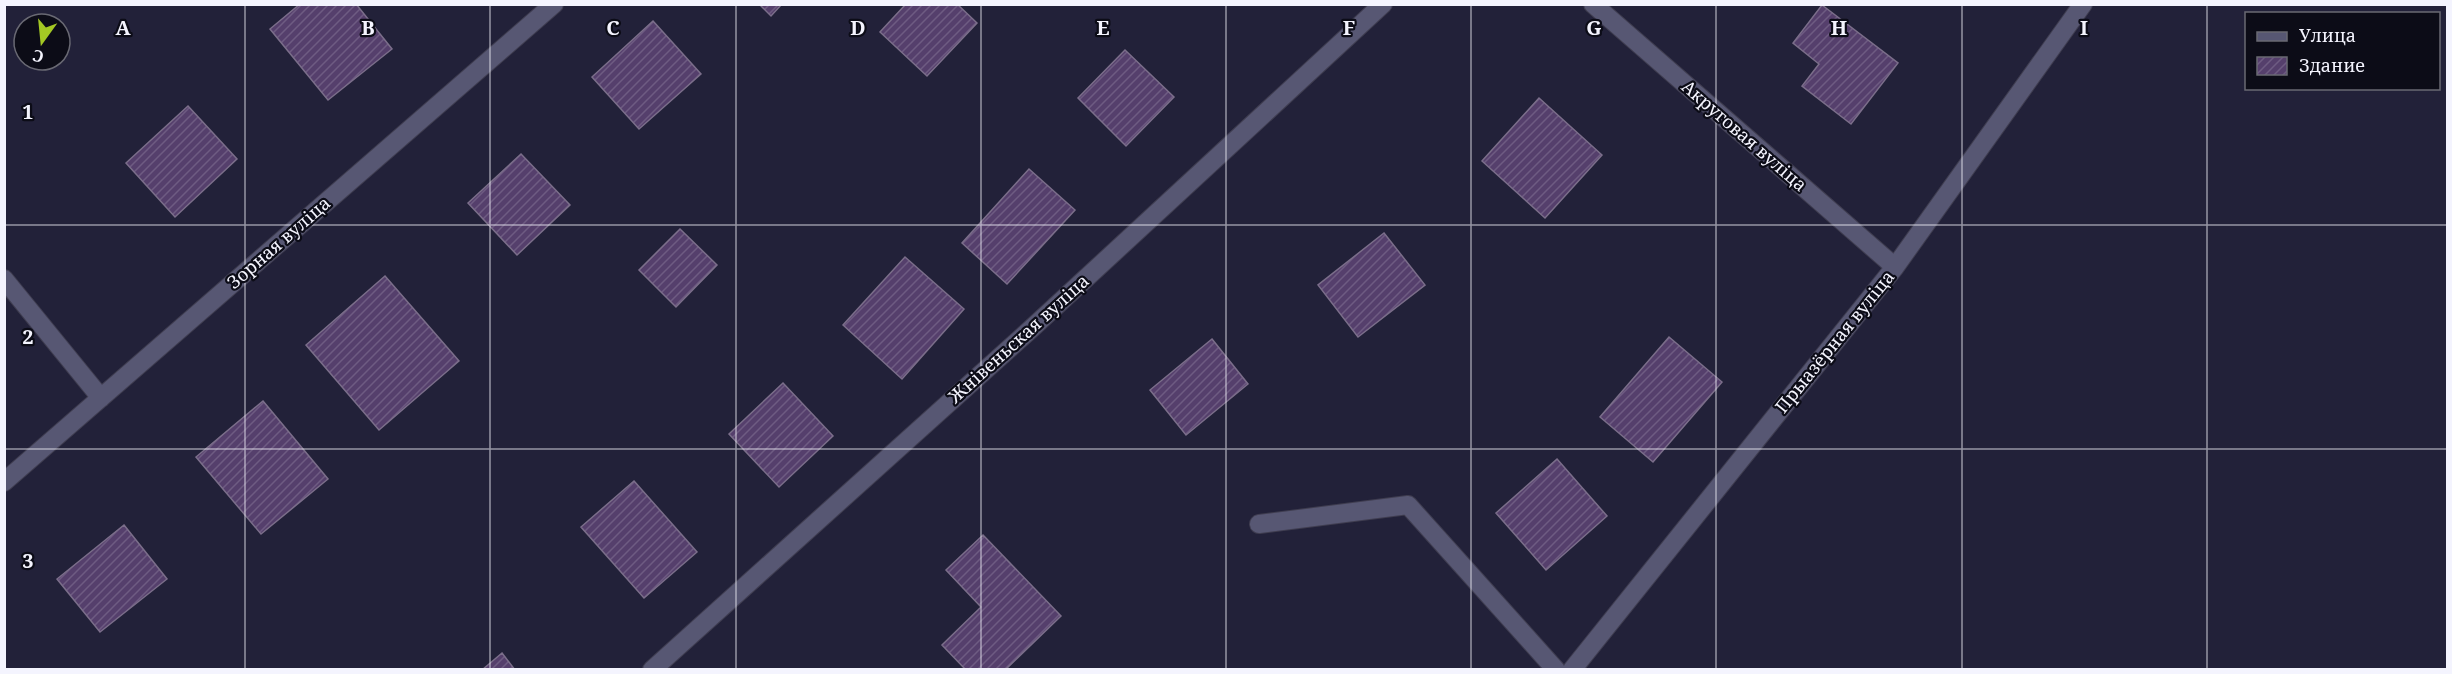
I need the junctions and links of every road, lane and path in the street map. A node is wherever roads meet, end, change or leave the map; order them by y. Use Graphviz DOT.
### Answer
graph roads {
  1 [pos="554,4"];
  2 [pos="1383,4"];
  3 [pos="1593,4"];
  4 [pos="2083,4"];
  5 [pos="1895,267"];
  6 [pos="4,279"];
  7 [pos="101,398"];
  8 [pos="4,482"];
  9 [pos="1259,524"];
  10 [pos="652,669"];
  11 [pos="1556,669"];
  12 [pos="1572,669"];
  1 -- 7 [label="street, Зорная вуліца"];
  2 -- 10 [label="street, Жнівеньская вуліца"];
  3 -- 5 [label="street, Акруговая вуліца"];
  4 -- 5 [label="street, Прыазёрная вуліца"];
  5 -- 12 [label="street, Прыазёрная вуліца"];
  6 -- 7 [label="street"];
  7 -- 8 [label="street, Зорная вуліца"];
  9 -- 11 [label="street"];
}
